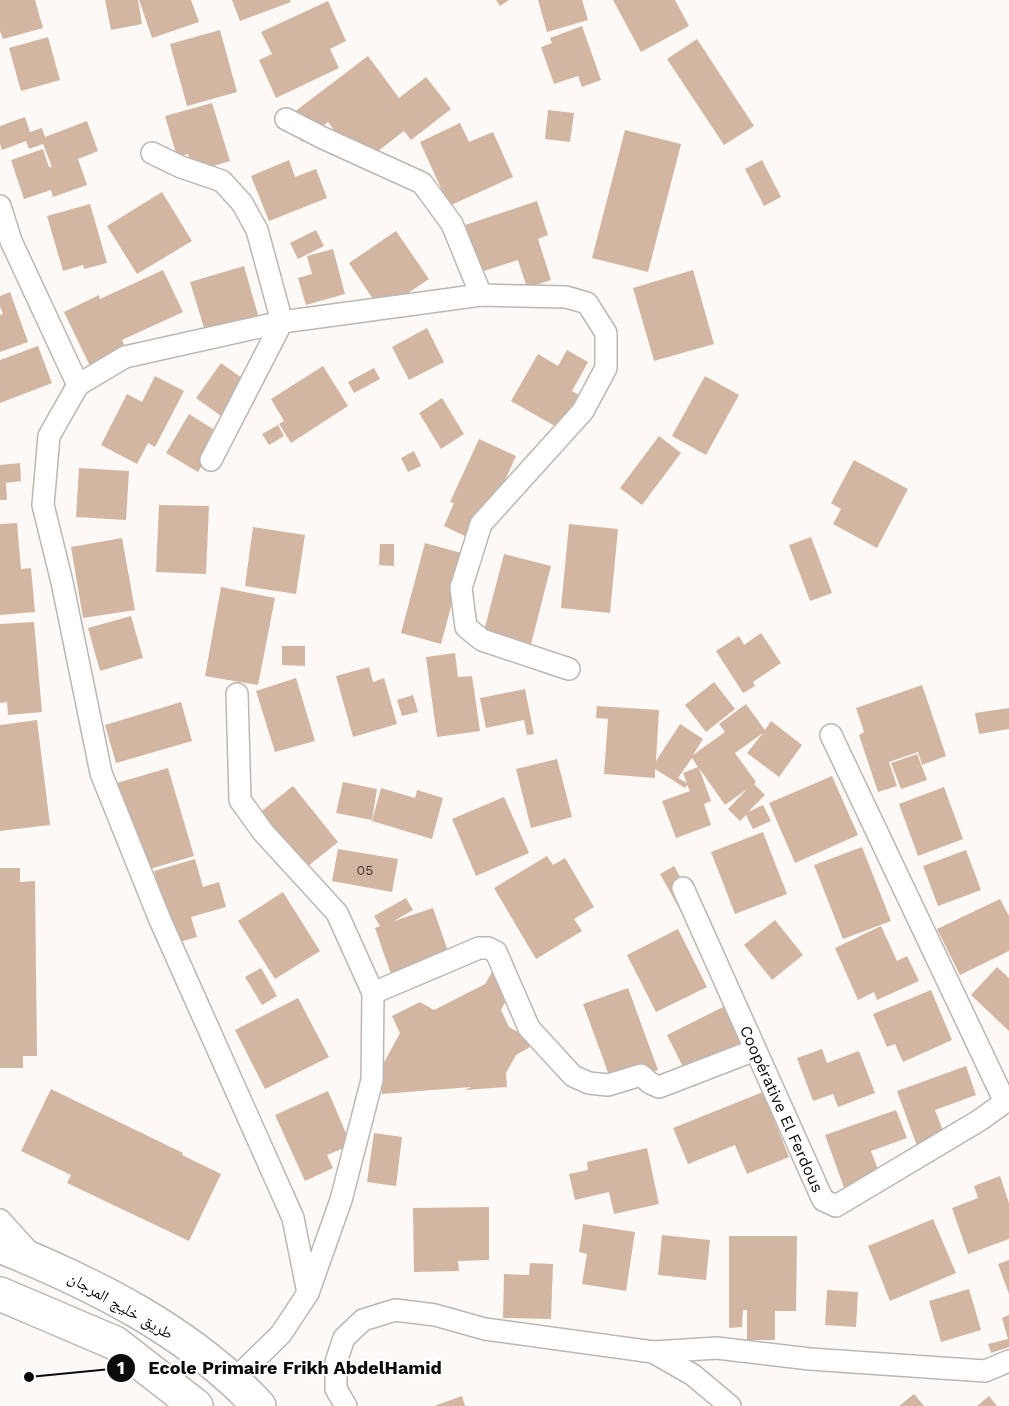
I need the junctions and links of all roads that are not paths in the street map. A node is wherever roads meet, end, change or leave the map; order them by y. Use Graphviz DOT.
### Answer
graph roads {
  1 [pos="286,119"];
  2 [pos="152,153"];
  3 [pos="0,206"];
  4 [pos="481,295"];
  5 [pos="282,322"];
  6 [pos="78,385"];
  7 [pos="211,460"];
  8 [pos="569,669"];
  9 [pos="237,694"];
  10 [pos="831,735"];
  11 [pos="683,888"];
  12 [pos="373,993"];
  13 [pos="755,1050"];
  14 [pos="1007,1102"];
  15 [pos="0,1220"];
  16 [pos="0,1246"];
  17 [pos="38,1261"];
  18 [pos="308,1293"];
  19 [pos="11,1298"];
  20 [pos="653,1352"];
  21 [pos="1009,1361"];
  22 [pos="234,1380"];
  23 [pos="196,1406"];
  24 [pos="259,1406"];
  25 [pos="346,1406"];
  26 [pos="730,1406"];
  1 -- 4 [label="street"];
  2 -- 5 [label="street"];
  3 -- 6 [label="street"];
  4 -- 5 [label="street"];
  4 -- 8 [label="street"];
  5 -- 6 [label="street"];
  5 -- 7 [label="street"];
  6 -- 18 [label="street"];
  9 -- 12 [label="street"];
  10 -- 14 [label="street, Coopérative El Ferdous"];
  11 -- 13 [label="street, Coopérative El Ferdous"];
  12 -- 13 [label="street"];
  12 -- 18 [label="street"];
  13 -- 14 [label="street, Coopérative El Ferdous"];
  15 -- 17 [label="street"];
  16 -- 17 [label="main road, طريق خليج المرجان"];
  17 -- 19 [label="main road"];
  17 -- 22 [label="main road, طريق خليج المرجان"];
  18 -- 22 [label="street"];
  19 -- 23 [label="main road"];
  20 -- 21 [label="street"];
  20 -- 25 [label="street"];
  20 -- 26 [label="street"];
  22 -- 24 [label="main road, طريق خليج المرجان"];
}
